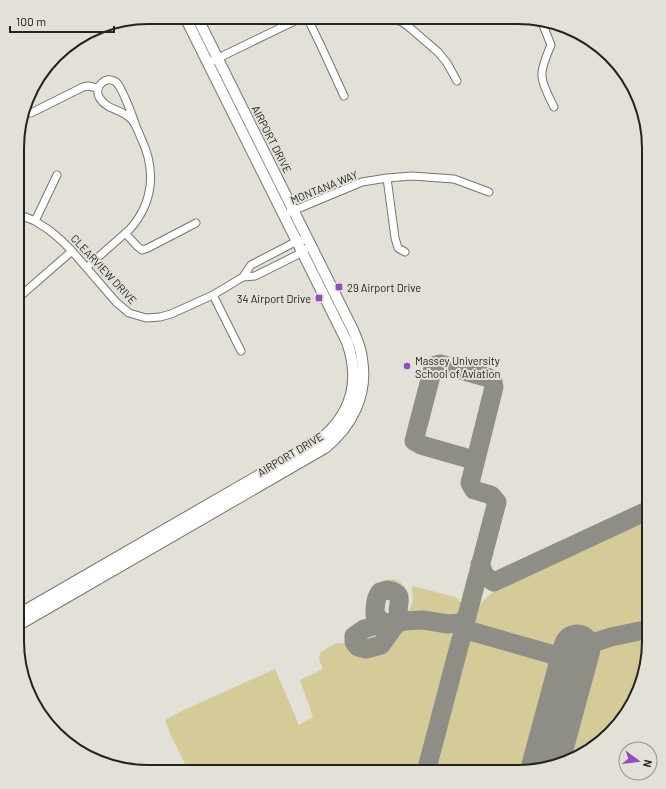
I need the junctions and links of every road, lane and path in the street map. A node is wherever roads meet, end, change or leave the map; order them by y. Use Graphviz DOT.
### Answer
graph roads {
  1 [pos="188,24"];
  2 [pos="201,24"];
  3 [pos="290,24"];
  4 [pos="310,24"];
  5 [pos="405,24"];
  6 [pos="544,27"];
  7 [pos="218,58"];
  8 [pos="208,63"];
  9 [pos="457,81"];
  10 [pos="98,88"];
  11 [pos="344,96"];
  12 [pos="554,107"];
  13 [pos="31,113"];
  14 [pos="135,123"];
  15 [pos="57,175"];
  16 [pos="387,178"];
  17 [pos="489,192"];
  18 [pos="294,210"];
  19 [pos="285,215"];
  20 [pos="24,216"];
  21 [pos="35,221"];
  22 [pos="196,223"];
  23 [pos="125,233"];
  24 [pos="297,240"];
  25 [pos="309,241"];
  26 [pos="72,251"];
  27 [pos="303,252"];
  28 [pos="404,252"];
  29 [pos="87,267"];
  30 [pos="243,277"];
  31 [pos="24,293"];
  32 [pos="213,295"];
  33 [pos="241,352"];
  34 [pos="24,612"];
  35 [pos="24,622"];
  1 -- 8 [label="main road, AIRPORT DRIVE"];
  2 -- 7 [label="main road, AIRPORT DRIVE"];
  3 -- 7 [label="street"];
  4 -- 11 [label="street"];
  5 -- 9 [label="street"];
  6 -- 12 [label="street"];
  7 -- 8 [label="street"];
  7 -- 18 [label="main road, AIRPORT DRIVE"];
  8 -- 19 [label="main road, AIRPORT DRIVE"];
  10 -- 13 [label="street"];
  10 -- 14 [label="street"];
  10 -- 14 [label="street"];
  14 -- 23 [label="street"];
  15 -- 21 [label="street"];
  16 -- 17 [label="street, MONTANA WAY"];
  16 -- 18 [label="street, MONTANA WAY"];
  16 -- 28 [label="street"];
  18 -- 19 [label="street, MONTANA WAY"];
  18 -- 25 [label="main road, AIRPORT DRIVE"];
  19 -- 24 [label="main road, AIRPORT DRIVE"];
  20 -- 21 [label="street, CLEARVIEW DRIVE"];
  21 -- 26 [label="street, CLEARVIEW DRIVE"];
  22 -- 23 [label="street"];
  23 -- 29 [label="street"];
  24 -- 25 [label="street, CLEARVIEW DRIVE"];
  24 -- 27 [label="main road, AIRPORT DRIVE"];
  24 -- 30 [label="street, CLEARVIEW DRIVE"];
  25 -- 27 [label="street, CLEARVIEW DRIVE"];
  25 -- 35 [label="main road, AIRPORT DRIVE"];
  26 -- 29 [label="street, CLEARVIEW DRIVE"];
  26 -- 31 [label="street"];
  27 -- 30 [label="street, CLEARVIEW DRIVE"];
  27 -- 34 [label="main road, AIRPORT DRIVE"];
  29 -- 32 [label="street, CLEARVIEW DRIVE"];
  30 -- 32 [label="street, CLEARVIEW DRIVE"];
  32 -- 33 [label="street"];
}
